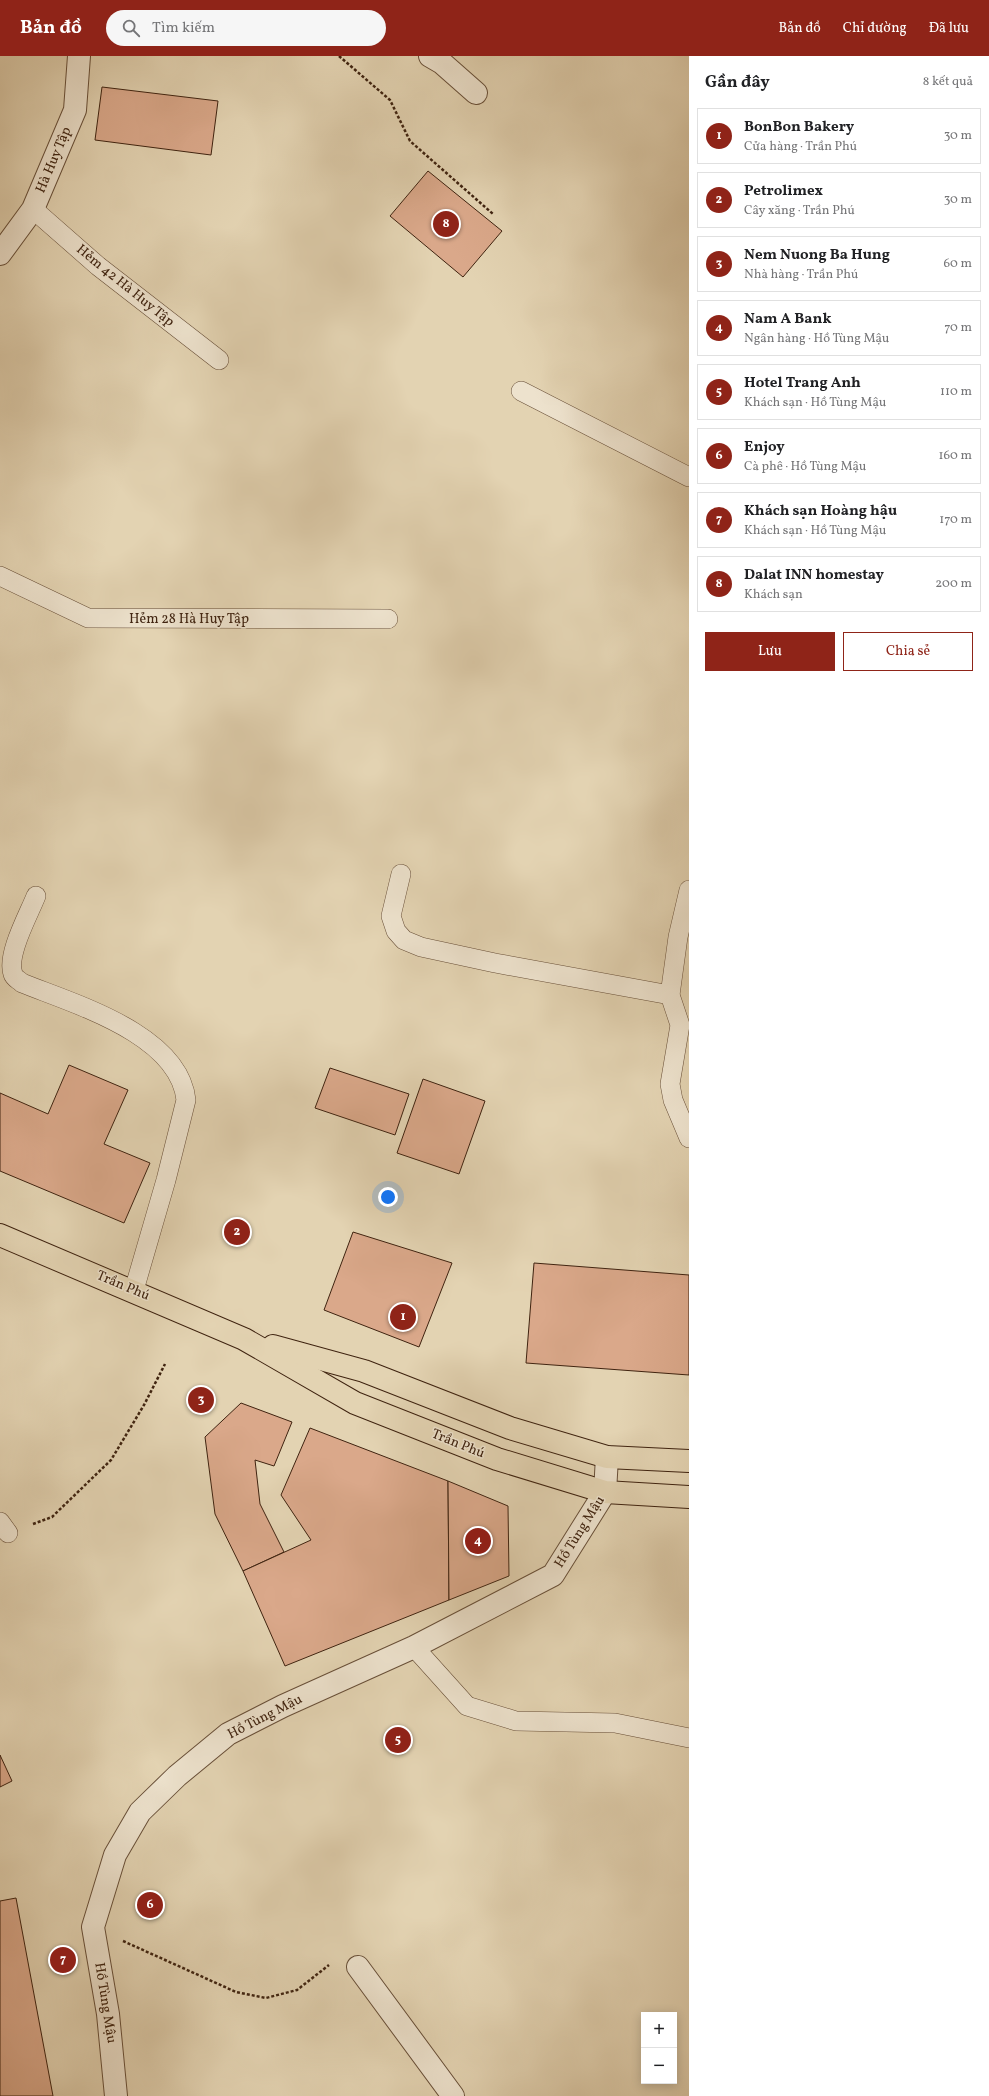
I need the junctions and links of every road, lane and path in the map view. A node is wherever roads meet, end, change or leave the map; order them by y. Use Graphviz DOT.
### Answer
graph roads {
  1 [pos="79,56"];
  2 [pos="339,56"];
  3 [pos="430,56"];
  4 [pos="476,93"];
  5 [pos="33,209"];
  6 [pos="493,214"];
  7 [pos="0,254"];
  8 [pos="219,360"];
  9 [pos="521,391"];
  10 [pos="689,477"];
  11 [pos="0,576"];
  12 [pos="388,619"];
  13 [pos="401,874"];
  14 [pos="689,890"];
  15 [pos="36,896"];
  16 [pos="670,995"];
  17 [pos="689,1138"];
  18 [pos="0,1235"];
  19 [pos="134,1290"];
  20 [pos="244,1339"];
  21 [pos="165,1364"];
  22 [pos="607,1457"];
  23 [pos="689,1461"];
  24 [pos="605,1492"];
  25 [pos="689,1497"];
  26 [pos="4,1528"];
  27 [pos="414,1647"];
  28 [pos="689,1738"];
  29 [pos="93,1928"];
  30 [pos="358,1967"];
  31 [pos="116,2096"];
  32 [pos="453,2096"];
  1 -- 5 [label="street, Hà Huy Tập"];
  2 -- 6 [label="path"];
  3 -- 4 [label="street"];
  5 -- 7 [label="street, Hà Huy Tập"];
  5 -- 8 [label="lane, Hẻm 42 Hà Huy Tập"];
  9 -- 10 [label="lane"];
  11 -- 12 [label="lane, Hẻm 28 Hà Huy Tập"];
  13 -- 16 [label="lane"];
  14 -- 16 [label="lane"];
  15 -- 19 [label="lane"];
  16 -- 17 [label="lane"];
  18 -- 19 [label="main road, Trần Phú"];
  19 -- 20 [label="main road, Trần Phú"];
  20 -- 22 [label="main road, Trần Phú"];
  20 -- 24 [label="main road, Trần Phú"];
  21 -- 26 [label="path"];
  22 -- 23 [label="main road, Trần Phú"];
  22 -- 24 [label="street, Hồ Tùng Mậu"];
  24 -- 25 [label="main road, Trần Phú"];
  24 -- 27 [label="street, Hồ Tùng Mậu"];
  27 -- 28 [label="lane"];
  27 -- 29 [label="street, Hồ Tùng Mậu"];
  29 -- 30 [label="path"];
  29 -- 31 [label="street, Hồ Tùng Mậu"];
  30 -- 32 [label="street"];
}
